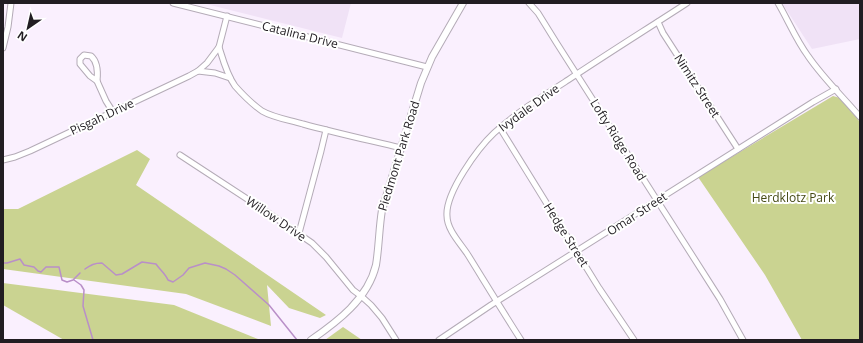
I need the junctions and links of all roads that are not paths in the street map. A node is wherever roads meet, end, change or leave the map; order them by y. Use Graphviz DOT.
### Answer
graph roads {
  1 [pos="11,3"];
  2 [pos="173,3"];
  3 [pos="463,3"];
  4 [pos="530,3"];
  5 [pos="688,3"];
  6 [pos="778,3"];
  7 [pos="227,16"];
  8 [pos="658,22"];
  9 [pos="219,47"];
  10 [pos="3,48"];
  11 [pos="427,68"];
  12 [pos="198,71"];
  13 [pos="576,74"];
  14 [pos="230,78"];
  15 [pos="97,81"];
  16 [pos="836,89"];
  17 [pos="113,112"];
  18 [pos="860,117"];
  19 [pos="500,128"];
  20 [pos="326,130"];
  21 [pos="401,148"];
  22 [pos="738,149"];
  23 [pos="180,155"];
  24 [pos="3,160"];
  25 [pos="657,201"];
  26 [pos="299,233"];
  27 [pos="576,252"];
  28 [pos="361,296"];
  29 [pos="497,302"];
  30 [pos="311,340"];
  31 [pos="396,340"];
  32 [pos="439,340"];
  33 [pos="521,340"];
  34 [pos="634,340"];
  35 [pos="743,340"];
  1 -- 10 [label="street"];
  2 -- 7 [label="street, Catalina Drive"];
  3 -- 11 [label="street, Piedmont Park Road"];
  4 -- 13 [label="street, Lofty Ridge Road"];
  5 -- 8 [label="street, Ivydale Drive"];
  6 -- 16 [label="street"];
  7 -- 9 [label="street, Pisgah Drive"];
  7 -- 11 [label="street, Catalina Drive"];
  8 -- 13 [label="street, Ivydale Drive"];
  8 -- 22 [label="street, Nimitz Street"];
  9 -- 12 [label="street, Pisgah Drive"];
  9 -- 14 [label="street"];
  11 -- 21 [label="street, Piedmont Park Road"];
  12 -- 14 [label="street"];
  12 -- 17 [label="street, Pisgah Drive"];
  13 -- 19 [label="street, Ivydale Drive"];
  13 -- 25 [label="street, Lofty Ridge Road"];
  14 -- 20 [label="street"];
  15 -- 15 [label="street"];
  15 -- 17 [label="street"];
  16 -- 18 [label="street"];
  16 -- 22 [label="street, Omar Street"];
  17 -- 24 [label="street, Pisgah Drive"];
  19 -- 27 [label="street, Hedge Street"];
  19 -- 29 [label="street, Ivydale Drive"];
  20 -- 21 [label="street"];
  20 -- 26 [label="street"];
  21 -- 28 [label="street, Piedmont Park Road"];
  22 -- 25 [label="street, Omar Street"];
  23 -- 26 [label="street, Willow Drive"];
  25 -- 27 [label="street, Omar Street"];
  25 -- 35 [label="street, Lofty Ridge Road"];
  26 -- 28 [label="street, Willow Drive"];
  27 -- 29 [label="street, Omar Street"];
  27 -- 34 [label="street, Hedge Street"];
  28 -- 30 [label="street, Piedmont Park Road"];
  28 -- 31 [label="street, Willow Drive"];
  29 -- 32 [label="street, Omar Street"];
  29 -- 33 [label="street, Ivydale Drive"];
}
